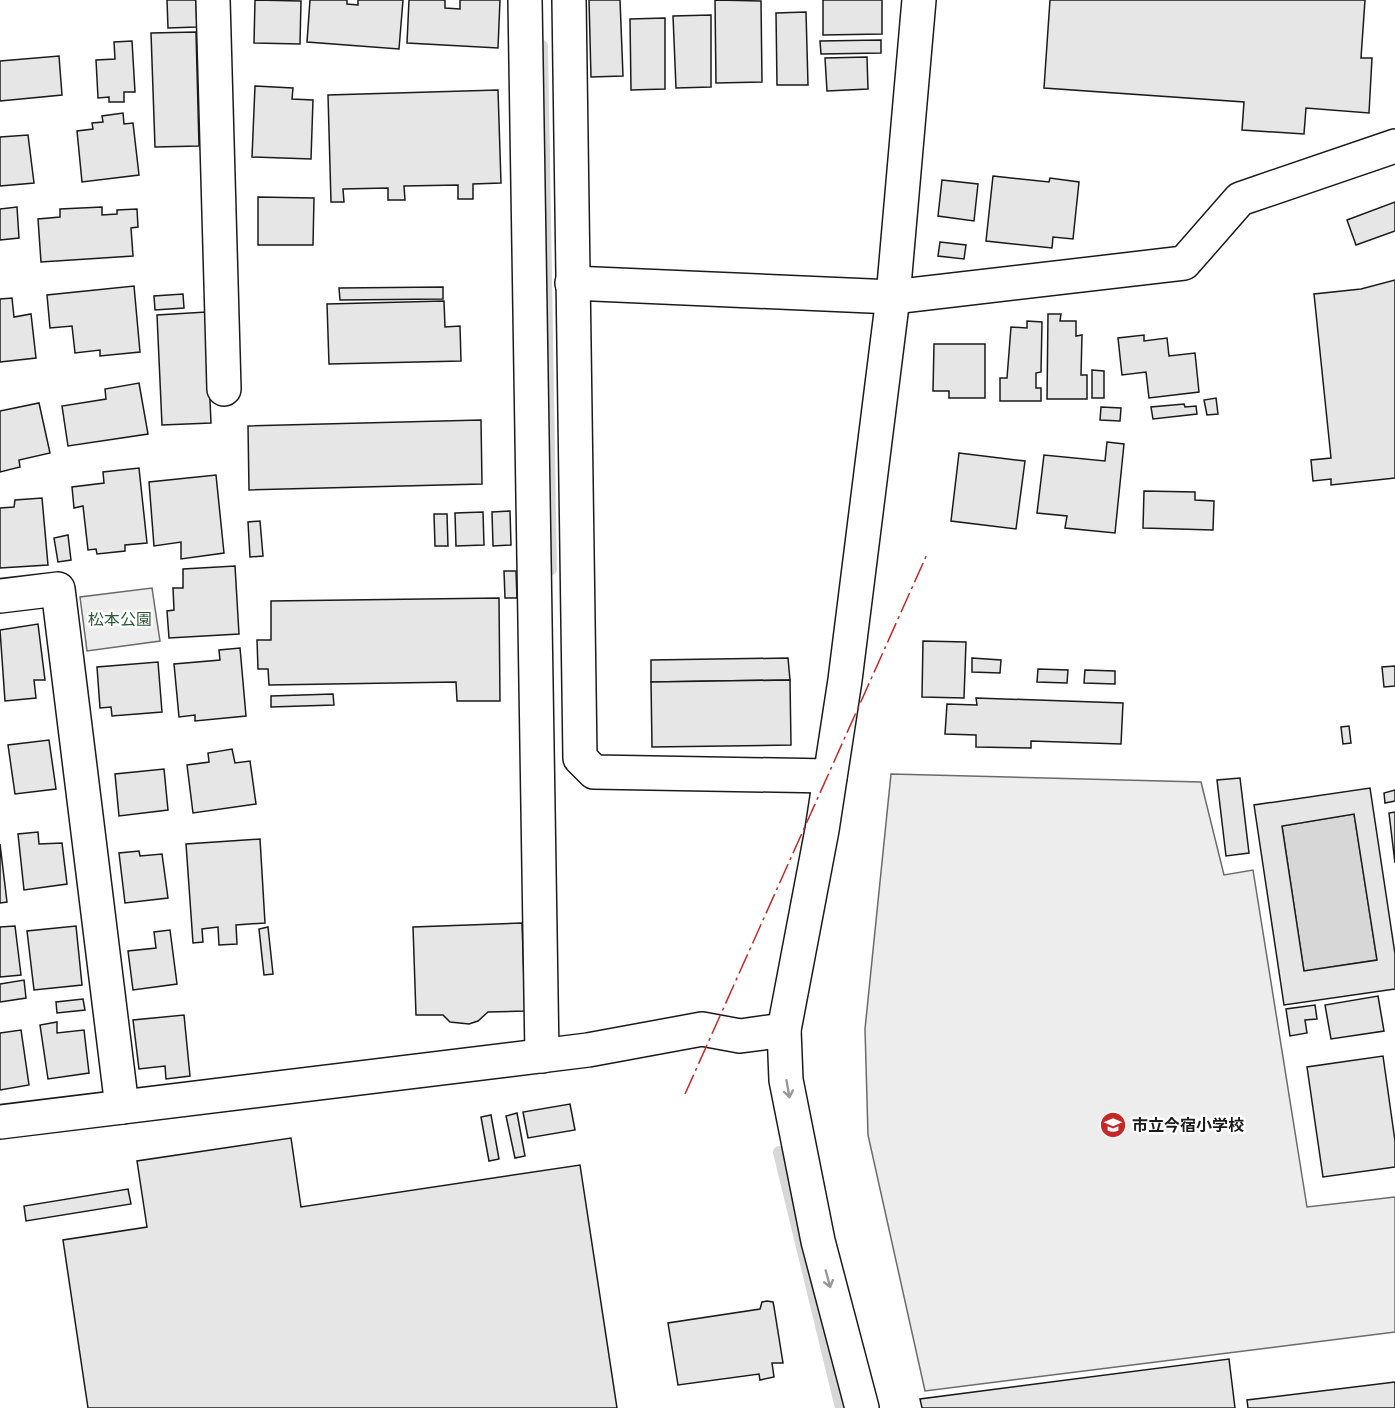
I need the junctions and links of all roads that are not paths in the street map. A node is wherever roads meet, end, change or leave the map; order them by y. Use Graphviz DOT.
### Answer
graph roads {
  1 [pos="213,0"];
  2 [pos="525,0"];
  3 [pos="569,0"];
  4 [pos="919,0"];
  5 [pos="1395,146"];
  6 [pos="572,283"];
  7 [pos="893,297"];
  8 [pos="224,389"];
  9 [pos="0,596"];
  10 [pos="830,776"];
  11 [pos="784,1030"];
  12 [pos="542,1056"];
  13 [pos="122,1107"];
  14 [pos="0,1122"];
  15 [pos="862,1408"];
  1 -- 8 [label="street"];
  2 -- 12 [label="street"];
  3 -- 6 [label="street"];
  4 -- 7 [label="street"];
  5 -- 7 [label="street"];
  6 -- 7 [label="street"];
  6 -- 10 [label="street"];
  7 -- 10 [label="street"];
  9 -- 13 [label="street"];
  10 -- 11 [label="street"];
  11 -- 12 [label="street"];
  11 -- 15 [label="street, one-way"];
  12 -- 13 [label="street"];
  13 -- 14 [label="street"];
}
